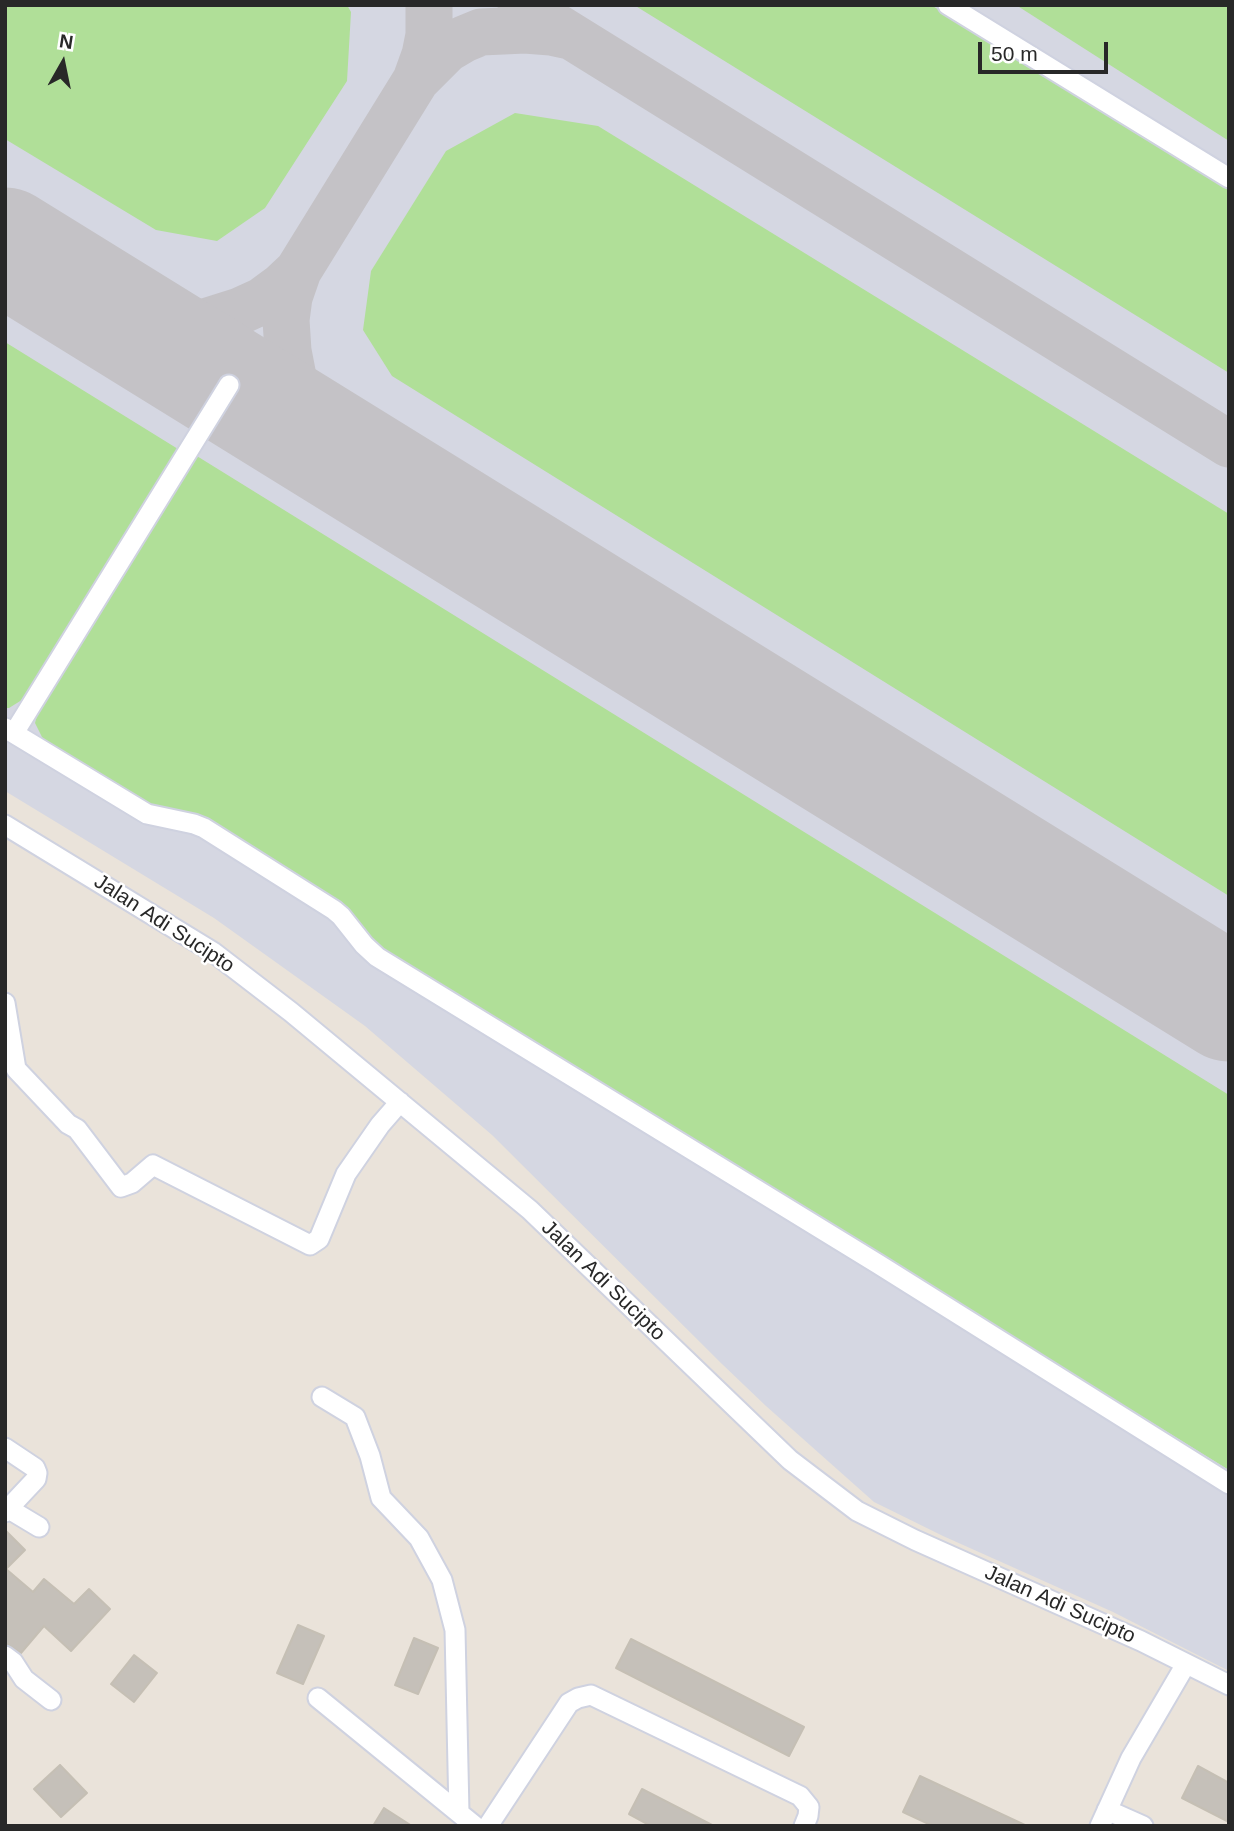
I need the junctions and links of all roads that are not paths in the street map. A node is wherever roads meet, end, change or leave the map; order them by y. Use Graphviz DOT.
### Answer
graph roads {
  1 [pos="948,5"];
  2 [pos="1229,178"];
  3 [pos="229,385"];
  4 [pos="10,730"];
  5 [pos="6,831"];
  6 [pos="5,1003"];
  7 [pos="400,1102"];
  8 [pos="321,1396"];
  9 [pos="5,1448"];
  10 [pos="1229,1484"];
  11 [pos="7,1511"];
  12 [pos="39,1527"];
  13 [pos="5,1656"];
  14 [pos="1186,1664"];
  15 [pos="1229,1685"];
  16 [pos="318,1698"];
  17 [pos="51,1700"];
  18 [pos="459,1812"];
  19 [pos="1104,1818"];
  20 [pos="475,1826"];
  21 [pos="488,1826"];
  22 [pos="804,1826"];
  23 [pos="1143,1826"];
  1 -- 2 [label="street"];
  3 -- 4 [label="street"];
  4 -- 10 [label="street"];
  5 -- 7 [label="street, Jalan Adi Sucipto"];
  6 -- 7 [label="street"];
  7 -- 14 [label="street, Jalan Adi Sucipto"];
  8 -- 18 [label="street"];
  9 -- 11 [label="street"];
  11 -- 12 [label="street"];
  13 -- 17 [label="street"];
  14 -- 15 [label="street, Jalan Adi Sucipto"];
  14 -- 19 [label="street"];
  16 -- 18 [label="street"];
  18 -- 20 [label="street"];
  19 -- 23 [label="street"];
  21 -- 22 [label="street"];
}
